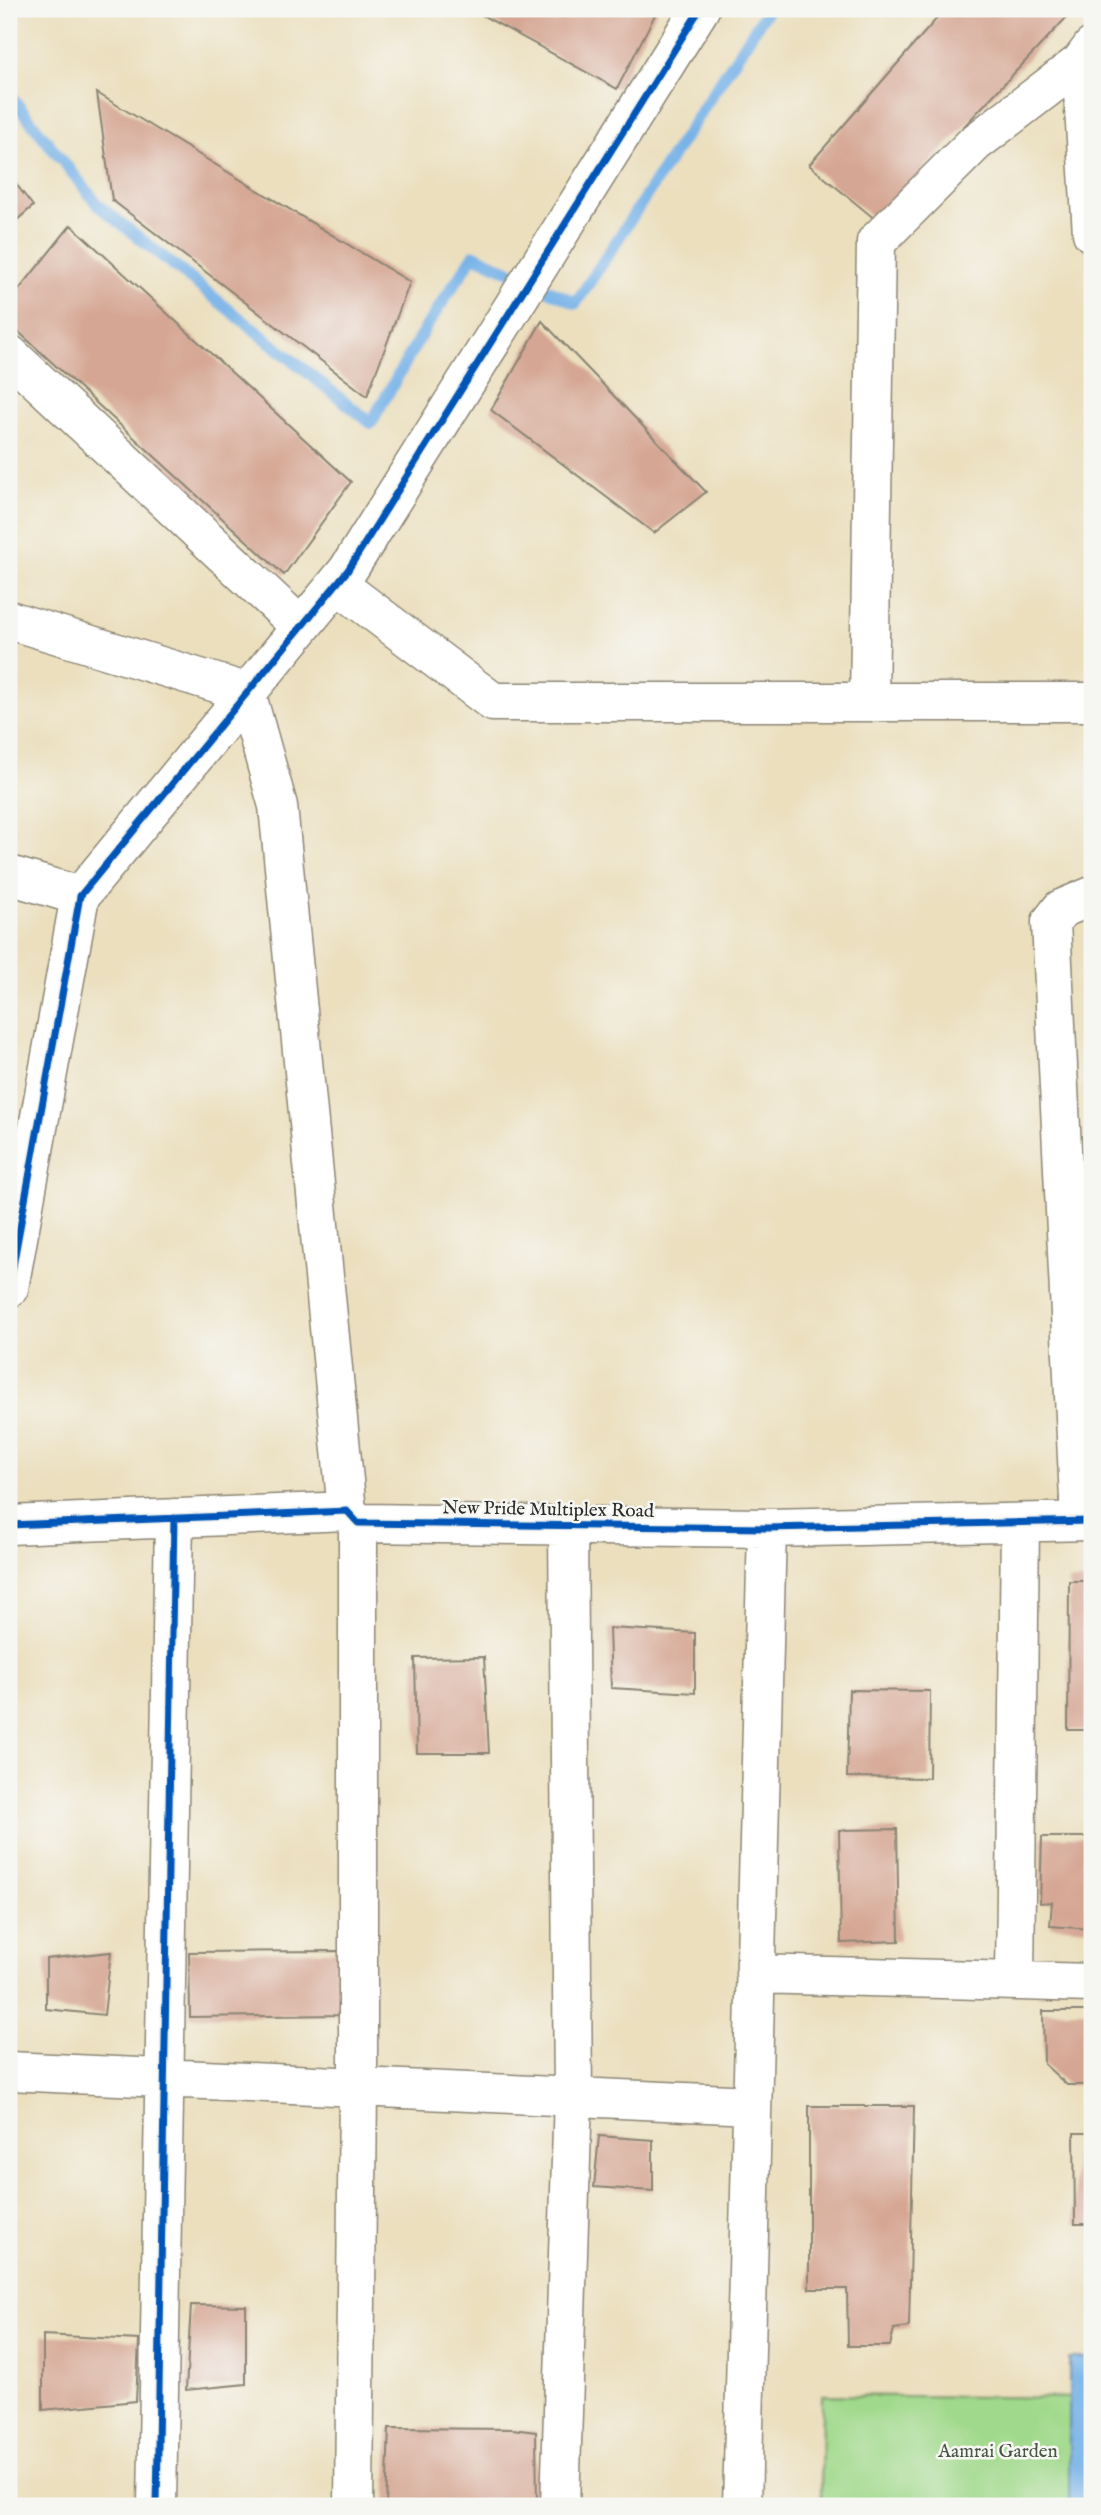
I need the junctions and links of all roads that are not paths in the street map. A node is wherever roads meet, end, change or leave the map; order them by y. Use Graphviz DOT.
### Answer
graph roads {
  1 [pos="700,9"];
  2 [pos="1087,55"];
  3 [pos="1092,233"];
  4 [pos="9,354"];
  5 [pos="337,584"];
  6 [pos="9,620"];
  7 [pos="301,627"];
  8 [pos="246,692"];
  9 [pos="869,702"];
  10 [pos="1092,702"];
  11 [pos="9,875"];
  12 [pos="80,896"];
  13 [pos="1092,896"];
  14 [pos="1077,1170"];
  15 [pos="9,1288"];
  16 [pos="352,1517"];
  17 [pos="174,1518"];
  18 [pos="1086,1520"];
  19 [pos="1020,1524"];
  20 [pos="9,1525"];
  21 [pos="568,1528"];
  22 [pos="767,1528"];
  23 [pos="755,1975"];
  24 [pos="1015,1980"];
  25 [pos="1092,1983"];
  26 [pos="9,2071"];
  27 [pos="165,2078"];
  28 [pos="358,2087"];
  29 [pos="573,2096"];
  30 [pos="751,2105"];
  31 [pos="157,2506"];
  32 [pos="354,2506"];
  33 [pos="560,2506"];
  34 [pos="742,2506"];
  1 -- 5 [label="street"];
  2 -- 3 [label="street"];
  2 -- 9 [label="street"];
  4 -- 7 [label="street"];
  5 -- 7 [label="street"];
  5 -- 9 [label="street"];
  6 -- 8 [label="street"];
  7 -- 8 [label="street"];
  8 -- 12 [label="street"];
  8 -- 16 [label="street"];
  9 -- 10 [label="street"];
  11 -- 12 [label="street"];
  12 -- 15 [label="street"];
  13 -- 14 [label="street"];
  14 -- 18 [label="street"];
  16 -- 17 [label="street, New Pride Multiplex Road"];
  16 -- 21 [label="street, New Pride Multiplex Road"];
  16 -- 28 [label="street"];
  17 -- 20 [label="street, New Pride Multiplex Road"];
  17 -- 27 [label="street"];
  18 -- 19 [label="street, New Pride Multiplex Road"];
  19 -- 22 [label="street, New Pride Multiplex Road"];
  19 -- 24 [label="street"];
  21 -- 22 [label="street, New Pride Multiplex Road"];
  21 -- 29 [label="street"];
  22 -- 23 [label="street"];
  23 -- 24 [label="street"];
  23 -- 30 [label="street"];
  24 -- 25 [label="street"];
  26 -- 27 [label="street"];
  27 -- 28 [label="street"];
  27 -- 31 [label="street"];
  28 -- 29 [label="street"];
  28 -- 32 [label="street"];
  29 -- 30 [label="street"];
  29 -- 33 [label="street"];
  30 -- 34 [label="street"];
}
